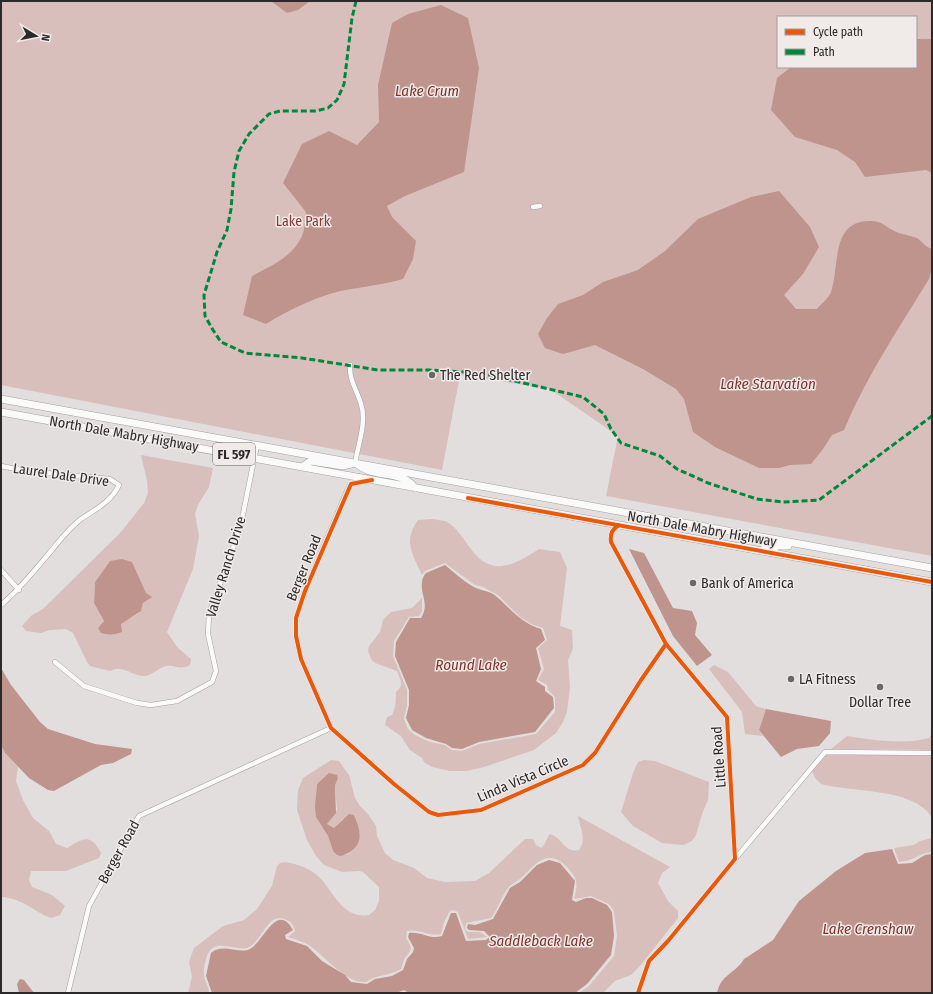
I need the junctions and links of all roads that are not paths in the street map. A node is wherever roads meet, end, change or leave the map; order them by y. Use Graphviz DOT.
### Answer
graph roads {
  1 [pos="540,206"];
  2 [pos="533,207"];
  3 [pos="350,365"];
  4 [pos="1,399"];
  5 [pos="1,412"];
  6 [pos="257,445"];
  7 [pos="254,457"];
  8 [pos="355,463"];
  9 [pos="1,466"];
  10 [pos="303,466"];
  11 [pos="372,480"];
  12 [pos="415,488"];
  13 [pos="619,526"];
  14 [pos="756,536"];
  15 [pos="772,552"];
  16 [pos="857,554"];
  17 [pos="932,568"];
  18 [pos="1,570"];
  19 [pos="932,582"];
  20 [pos="932,585"];
  21 [pos="19,590"];
  22 [pos="1,605"];
  23 [pos="666,644"];
  24 [pos="55,662"];
  25 [pos="331,728"];
  26 [pos="932,753"];
  27 [pos="735,859"];
  28 [pos="68,993"];
  29 [pos="638,993"];
  1 -- 2 [label="street"];
  3 -- 8 [label="street"];
  4 -- 6 [label="main road, North Dale Mabry Highway / FL 597"];
  5 -- 7 [label="main road, North Dale Mabry Highway / FL 597"];
  6 -- 7 [label="street, Valley Ranch Drive"];
  6 -- 8 [label="main road, North Dale Mabry Highway / FL 597"];
  7 -- 10 [label="main road, North Dale Mabry Highway / FL 597"];
  7 -- 24 [label="street, Valley Ranch Drive"];
  8 -- 10 [label="main road"];
  8 -- 12 [label="main road"];
  8 -- 14 [label="main road, North Dale Mabry Highway / FL 597"];
  9 -- 21 [label="street, Laurel Dale Drive"];
  10 -- 11 [label="main road, North Dale Mabry Highway / FL 597"];
  11 -- 12 [label="main road, North Dale Mabry Highway / FL 597"];
  11 -- 25 [label="street, Berger Road"];
  12 -- 13 [label="main road, North Dale Mabry Highway / FL 597"];
  13 -- 15 [label="main road, North Dale Mabry Highway / FL 597"];
  13 -- 23 [label="street, Little Road"];
  14 -- 15 [label="main road"];
  14 -- 16 [label="main road, North Dale Mabry Highway / FL 597"];
  15 -- 16 [label="main road"];
  15 -- 19 [label="main road, North Dale Mabry Highway / FL 597"];
  15 -- 20 [label="main road"];
  16 -- 17 [label="main road, North Dale Mabry Highway / FL 597"];
  18 -- 21 [label="street"];
  21 -- 22 [label="street, Laurel Dale Drive"];
  23 -- 25 [label="street, Linda Vista Circle"];
  23 -- 27 [label="street, Little Road"];
  25 -- 28 [label="street, Berger Road"];
  26 -- 27 [label="street"];
  27 -- 29 [label="street"];
}
